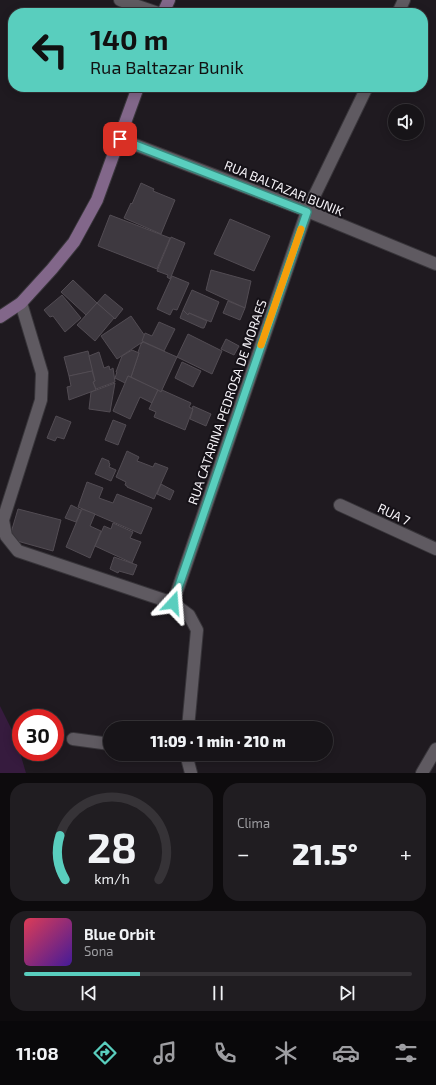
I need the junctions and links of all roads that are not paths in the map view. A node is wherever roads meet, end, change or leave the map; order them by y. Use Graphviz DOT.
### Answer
graph roads {
  1 [pos="120,0"];
  2 [pos="143,8"];
  3 [pos="136,92"];
  4 [pos="365,92"];
  5 [pos="120,139"];
  6 [pos="307,212"];
  7 [pos="436,264"];
  8 [pos="21,303"];
  9 [pos="0,317"];
  10 [pos="340,505"];
  11 [pos="436,549"];
  12 [pos="173,603"];
  13 [pos="189,721"];
  14 [pos="73,739"];
  15 [pos="103,743"];
  16 [pos="436,749"];
  17 [pos="188,761"];
  18 [pos="191,773"];
  19 [pos="422,773"];
  1 -- 2 [label="street"];
  3 -- 5 [label="main road"];
  4 -- 6 [label="street, RUA CATARINA PEDROSA DE MORAES"];
  5 -- 6 [label="street, RUA BALTAZAR BUNIK"];
  5 -- 8 [label="main road"];
  6 -- 7 [label="street, RUA BALTAZAR BUNIK"];
  6 -- 12 [label="street, RUA CATARINA PEDROSA DE MORAES"];
  8 -- 9 [label="main road"];
  8 -- 12 [label="street"];
  10 -- 11 [label="street, RUA 7"];
  12 -- 13 [label="street"];
  14 -- 15 [label="street"];
  16 -- 19 [label="street"];
  17 -- 18 [label="street"];
}
